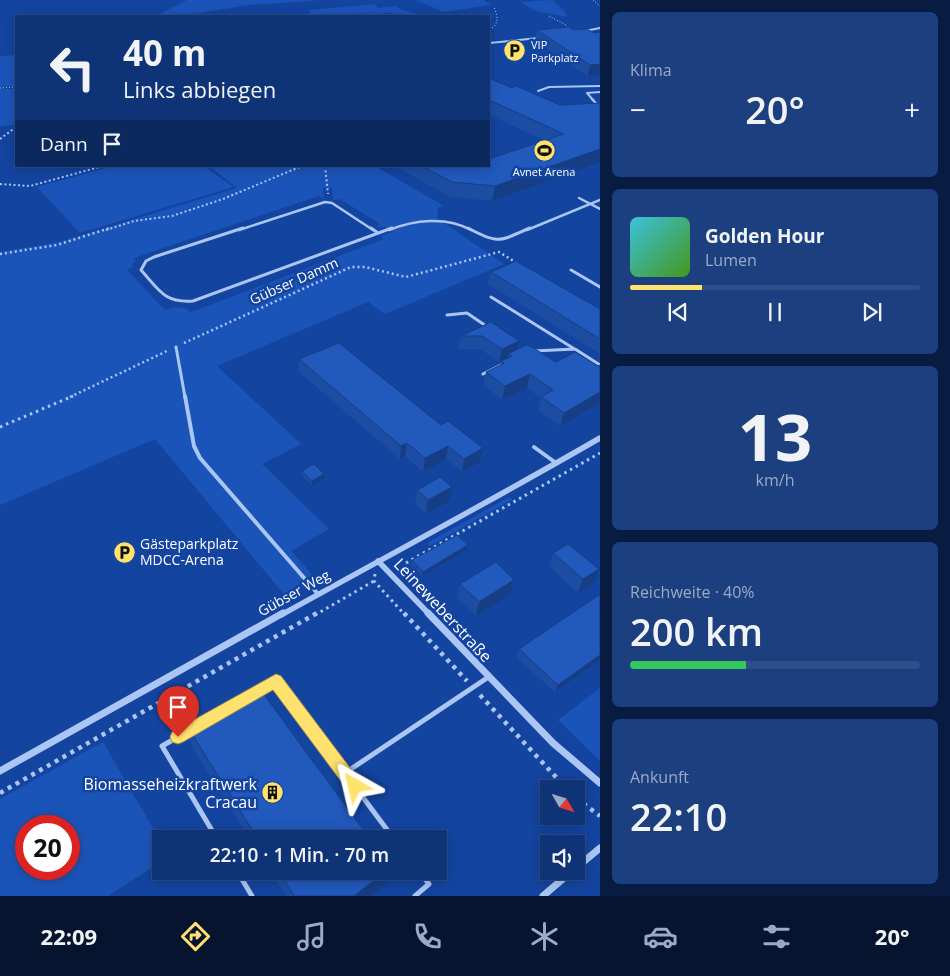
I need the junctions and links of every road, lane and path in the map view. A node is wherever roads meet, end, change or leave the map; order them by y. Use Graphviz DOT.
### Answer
graph roads {
  1 [pos="593,0"];
  2 [pos="600,6"];
  3 [pos="494,7"];
  4 [pos="549,16"];
  5 [pos="492,28"];
  6 [pos="600,28"];
  7 [pos="568,34"];
  8 [pos="546,37"];
  9 [pos="490,43"];
  10 [pos="600,86"];
  11 [pos="15,87"];
  12 [pos="0,88"];
  13 [pos="538,91"];
  14 [pos="600,92"];
  15 [pos="600,108"];
  16 [pos="15,128"];
  17 [pos="0,139"];
  18 [pos="99,167"];
  19 [pos="300,167"];
  20 [pos="325,167"];
  21 [pos="0,184"];
  22 [pos="579,198"];
  23 [pos="600,201"];
  24 [pos="328,202"];
  25 [pos="591,204"];
  26 [pos="600,209"];
  27 [pos="378,233"];
  28 [pos="0,254"];
  29 [pos="524,267"];
  30 [pos="571,270"];
  31 [pos="600,287"];
  32 [pos="491,297"];
  33 [pos="447,315"];
  34 [pos="496,333"];
  35 [pos="176,347"];
  36 [pos="575,349"];
  37 [pos="526,353"];
  38 [pos="508,361"];
  39 [pos="600,365"];
  40 [pos="483,374"];
  41 [pos="0,427"];
  42 [pos="600,438"];
  43 [pos="534,447"];
  44 [pos="600,453"];
  45 [pos="556,463"];
  46 [pos="378,561"];
  47 [pos="406,563"];
  48 [pos="374,581"];
  49 [pos="318,594"];
  50 [pos="487,678"];
  51 [pos="473,687"];
  52 [pos="251,695"];
  53 [pos="235,704"];
  54 [pos="0,771"];
  55 [pos="345,773"];
  56 [pos="559,780"];
  57 [pos="600,783"];
  58 [pos="0,793"];
  59 [pos="585,805"];
  60 [pos="600,816"];
  61 [pos="212,830"];
  62 [pos="387,830"];
  63 [pos="600,848"];
  64 [pos="585,860"];
  65 [pos="242,880"];
  66 [pos="426,880"];
  67 [pos="562,880"];
  68 [pos="252,896"];
  69 [pos="415,896"];
  70 [pos="544,896"];
  1 -- 2 [label="path"];
  3 -- 5 [label="path"];
  4 -- 7 [label="path"];
  6 -- 7 [label="lane"];
  8 -- 9 [label="lane"];
  10 -- 13 [label="lane"];
  11 -- 12 [label="path"];
  14 -- 15 [label="lane"];
  16 -- 17 [label="path"];
  18 -- 21 [label="path"];
  19 -- 28 [label="path"];
  20 -- 24 [label="path"];
  22 -- 25 [label="street"];
  23 -- 25 [label="lane"];
  24 -- 27 [label="lane"];
  24 -- 27 [label="lane"];
  25 -- 26 [label="street"];
  25 -- 27 [label="lane"];
  29 -- 35 [label="path, Gübser Damm"];
  30 -- 31 [label="lane"];
  32 -- 36 [label="lane"];
  33 -- 34 [label="lane"];
  35 -- 41 [label="path, Gübser Damm"];
  35 -- 49 [label="lane"];
  36 -- 37 [label="lane"];
  36 -- 39 [label="lane"];
  38 -- 40 [label="lane"];
  42 -- 45 [label="street, Gübser Weg"];
  43 -- 45 [label="lane"];
  44 -- 47 [label="path"];
  45 -- 46 [label="street, Gübser Weg"];
  46 -- 48 [label="path, Leineweberstraße"];
  46 -- 49 [label="street, Gübser Weg"];
  46 -- 50 [label="street, Leineweberstraße"];
  48 -- 51 [label="path"];
  48 -- 58 [label="path, Gübser Weg"];
  49 -- 54 [label="street, Gübser Weg"];
  50 -- 51 [label="lane"];
  50 -- 57 [label="street, Leineweberstraße"];
  51 -- 55 [label="lane"];
  51 -- 56 [label="path"];
  52 -- 55 [label="lane"];
  53 -- 61 [label="lane"];
  55 -- 62 [label="lane"];
  59 -- 60 [label="path"];
  63 -- 64 [label="street"];
  65 -- 68 [label="lane"];
  66 -- 69 [label="lane"];
  67 -- 70 [label="street"];
}
